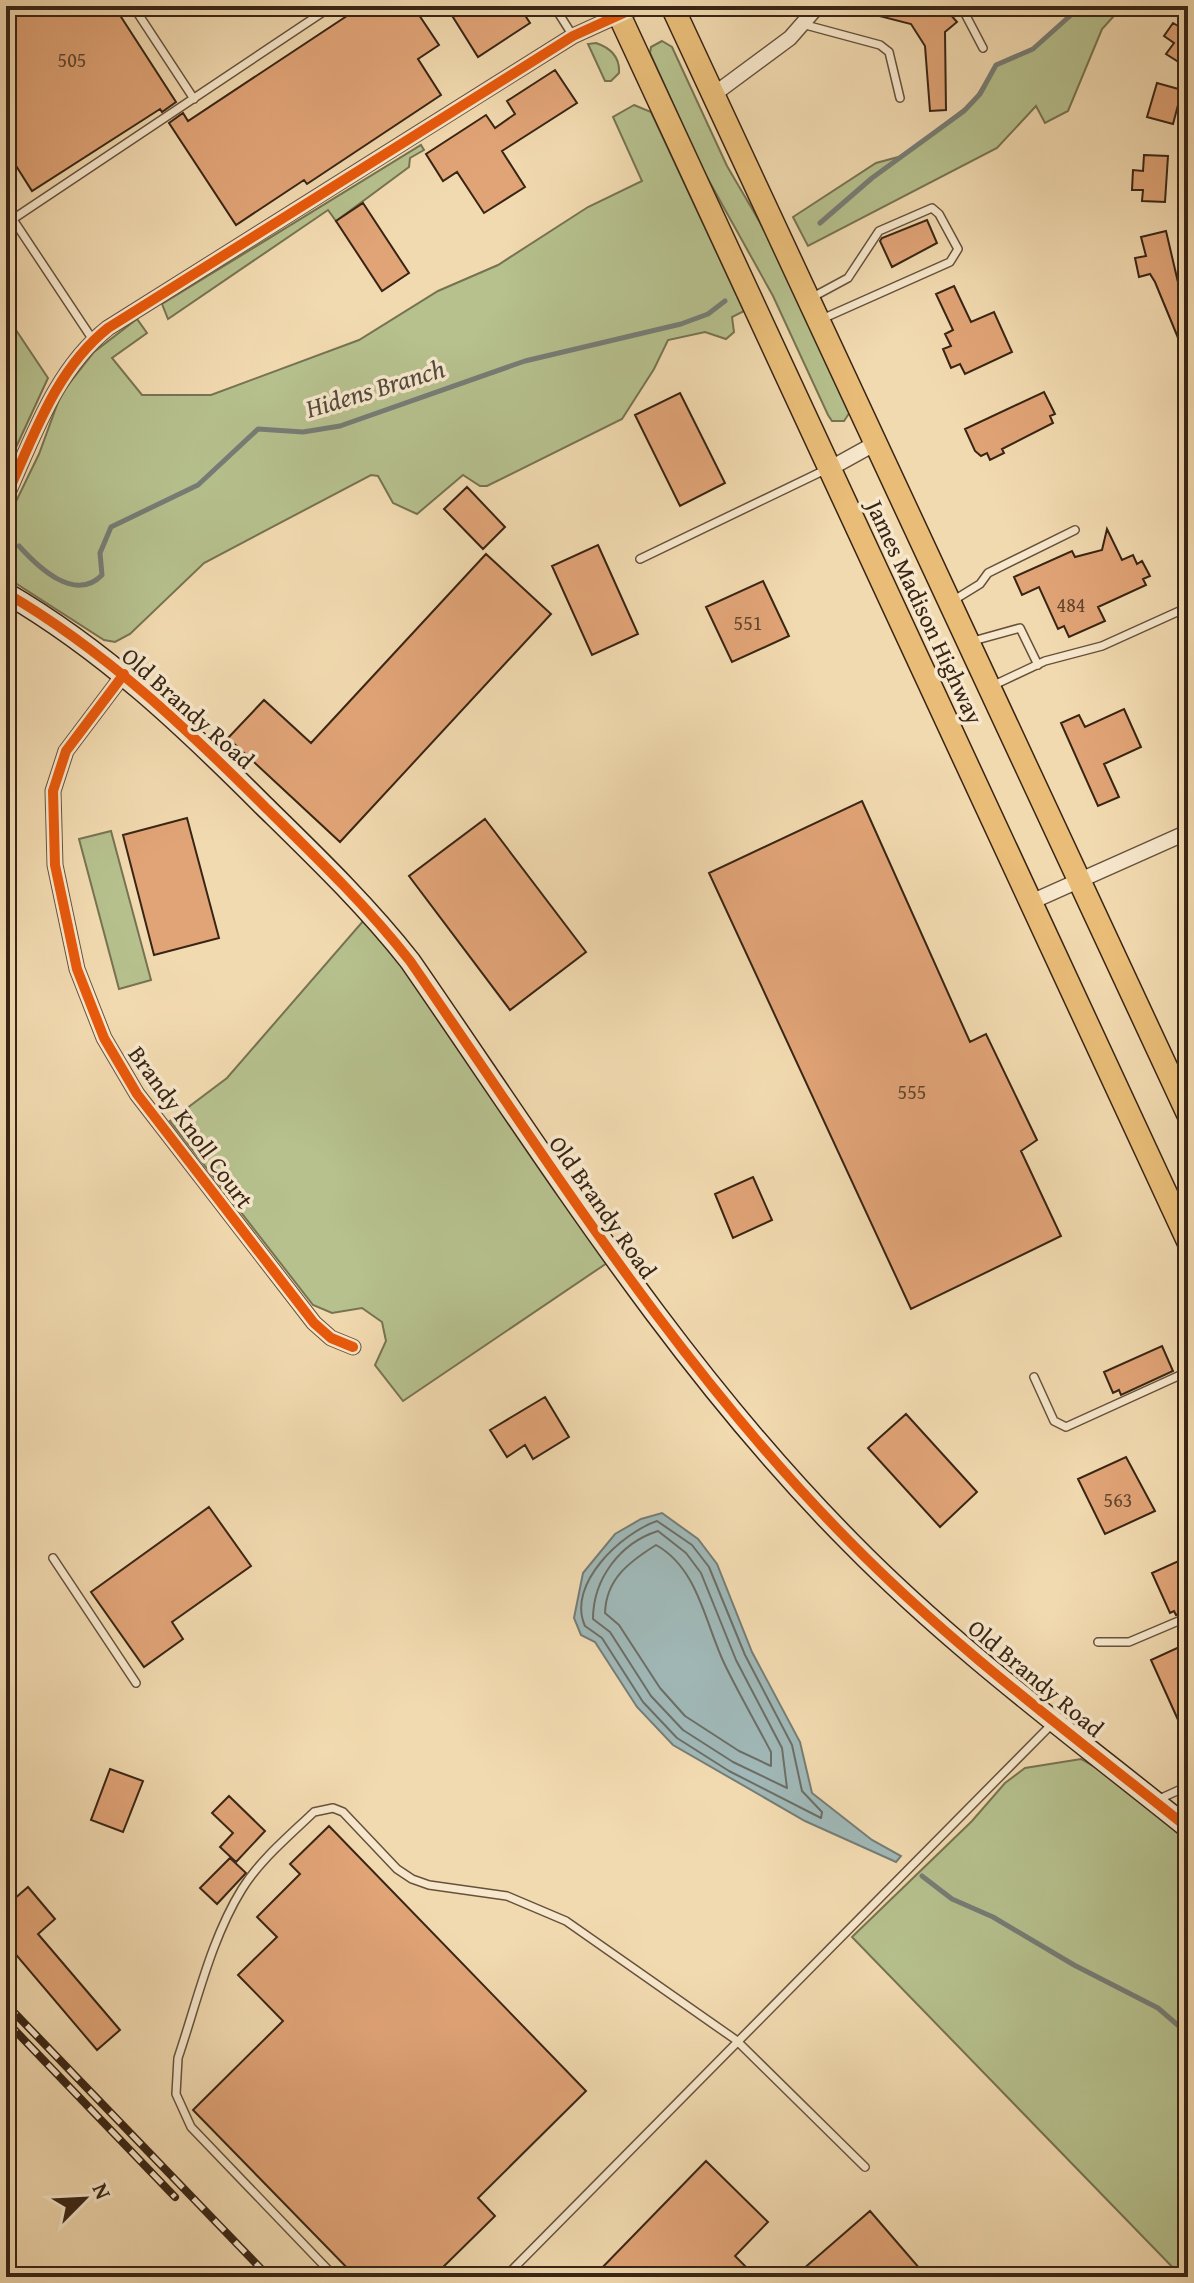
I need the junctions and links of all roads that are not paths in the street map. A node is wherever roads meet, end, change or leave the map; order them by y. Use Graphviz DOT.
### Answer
graph roads {
  1 [pos="133,6"];
  2 [pos="332,6"];
  3 [pos="554,6"];
  4 [pos="672,6"];
  5 [pos="818,6"];
  6 [pos="961,6"];
  7 [pos="624,9"];
  8 [pos="319,10"];
  9 [pos="802,24"];
  10 [pos="573,36"];
  11 [pos="983,48"];
  12 [pos="713,95"];
  13 [pos="900,98"];
  14 [pos="194,99"];
  15 [pos="6,209"];
  16 [pos="13,219"];
  17 [pos="809,299"];
  18 [pos="818,320"];
  19 [pos="93,340"];
  20 [pos="876,443"];
  21 [pos="829,469"];
  22 [pos="6,497"];
  23 [pos="1075,530"];
  24 [pos="640,559"];
  25 [pos="6,593"];
  26 [pos="950,602"];
  27 [pos="1186,608"];
  28 [pos="969,643"];
  29 [pos="1038,665"];
  30 [pos="124,674"];
  31 [pos="990,687"];
  32 [pos="1188,832"];
  33 [pos="1080,880"];
  34 [pos="1031,902"];
  35 [pos="1188,1114"];
  36 [pos="1188,1241"];
  37 [pos="353,1347"];
  38 [pos="1187,1372"];
  39 [pos="1034,1377"];
  40 [pos="53,1558"];
  41 [pos="1188,1617"];
  42 [pos="1098,1642"];
  43 [pos="136,1683"];
  44 [pos="1055,1720"];
  45 [pos="1188,1786"];
  46 [pos="1154,1801"];
  47 [pos="1188,1828"];
  48 [pos="736,2040"];
  49 [pos="865,2167"];
  50 [pos="335,2277"];
  51 [pos="505,2277"];
  1 -- 14 [label="lane"];
  2 -- 8 [label="lane"];
  3 -- 10 [label="lane"];
  4 -- 12 [label="main road, James Madison Highway"];
  5 -- 9 [label="street"];
  6 -- 11 [label="lane"];
  7 -- 10 [label="street"];
  7 -- 21 [label="main road, James Madison Highway"];
  8 -- 14 [label="lane"];
  9 -- 12 [label="street"];
  9 -- 13 [label="lane"];
  10 -- 19 [label="street"];
  12 -- 17 [label="main road, James Madison Highway"];
  14 -- 16 [label="lane"];
  15 -- 16 [label="lane"];
  16 -- 19 [label="lane"];
  17 -- 18 [label="main road, James Madison Highway"];
  17 -- 18 [label="lane"];
  18 -- 20 [label="main road, James Madison Highway"];
  19 -- 22 [label="street"];
  20 -- 21 [label="street"];
  20 -- 26 [label="main road, James Madison Highway"];
  21 -- 24 [label="lane"];
  21 -- 34 [label="main road, James Madison Highway"];
  23 -- 26 [label="lane"];
  25 -- 30 [label="street, Old Brandy Road"];
  26 -- 28 [label="main road, James Madison Highway"];
  27 -- 29 [label="lane"];
  28 -- 29 [label="lane"];
  28 -- 31 [label="main road, James Madison Highway"];
  29 -- 31 [label="lane"];
  30 -- 37 [label="street, Brandy Knoll Court"];
  30 -- 44 [label="street, Old Brandy Road"];
  31 -- 33 [label="main road, James Madison Highway"];
  32 -- 33 [label="street"];
  33 -- 34 [label="street"];
  33 -- 35 [label="main road, James Madison Highway"];
  34 -- 36 [label="main road, James Madison Highway"];
  38 -- 39 [label="lane"];
  40 -- 43 [label="lane"];
  41 -- 42 [label="lane"];
  44 -- 46 [label="street, Old Brandy Road"];
  44 -- 48 [label="lane"];
  45 -- 46 [label="lane"];
  46 -- 47 [label="street, Old Brandy Road"];
  48 -- 49 [label="lane"];
  48 -- 50 [label="lane"];
  48 -- 51 [label="lane"];
}
